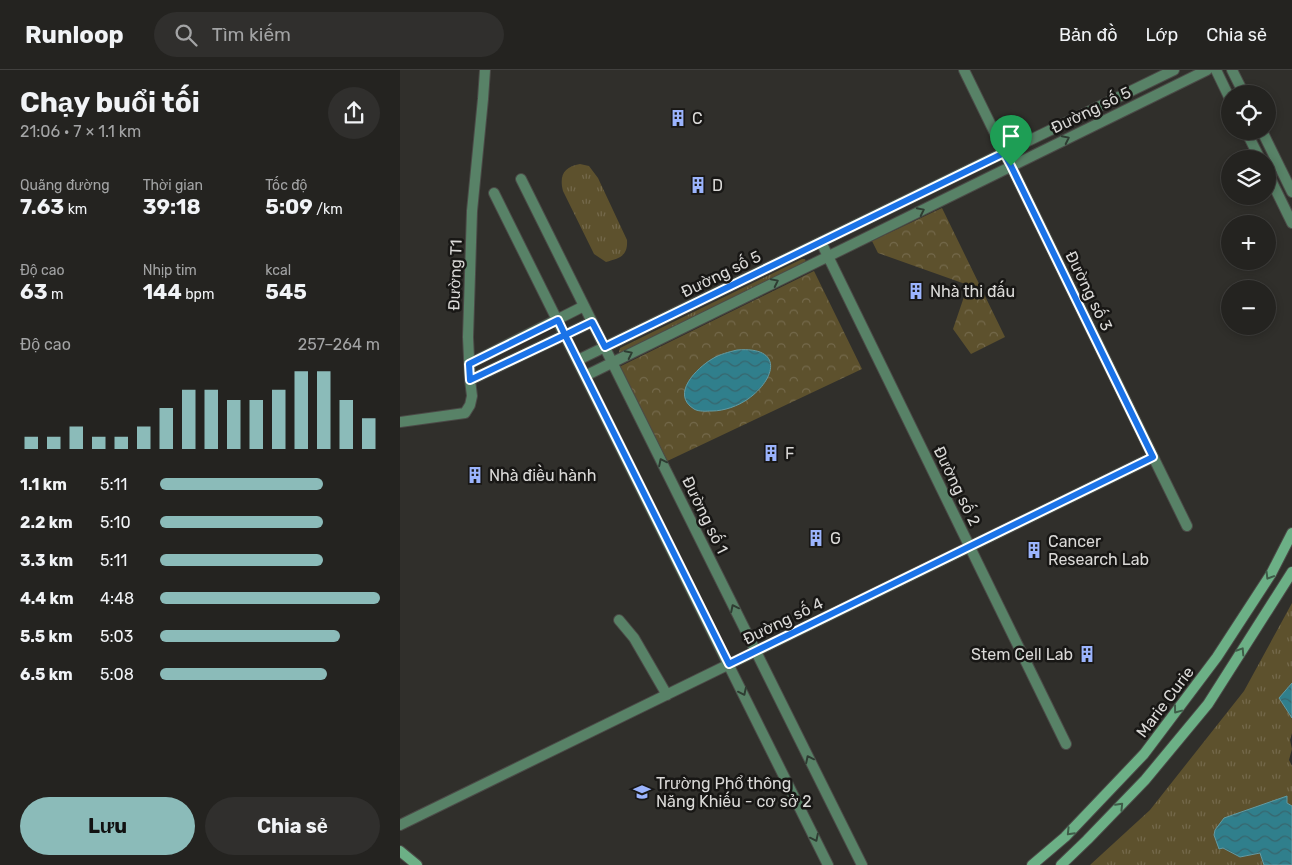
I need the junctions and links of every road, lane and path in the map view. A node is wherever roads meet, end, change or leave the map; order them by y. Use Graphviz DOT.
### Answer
graph roads {
  1 [pos="485,70"];
  2 [pos="964,70"];
  3 [pos="1174,70"];
  4 [pos="1207,70"];
  5 [pos="1216,70"];
  6 [pos="1232,70"];
  7 [pos="1223,85"];
  8 [pos="1240,85"];
  9 [pos="1266,140"];
  10 [pos="1004,153"];
  11 [pos="1011,166"];
  12 [pos="521,178"];
  13 [pos="1276,190"];
  14 [pos="1292,192"];
  15 [pos="494,193"];
  16 [pos="1292,223"];
  17 [pos="821,242"];
  18 [pos="828,256"];
  19 [pos="584,306"];
  20 [pos="558,320"];
  21 [pos="592,322"];
  22 [pos="565,335"];
  23 [pos="605,347"];
  24 [pos="578,360"];
  25 [pos="612,362"];
  26 [pos="469,364"];
  27 [pos="585,376"];
  28 [pos="470,380"];
  29 [pos="400,422"];
  30 [pos="1153,457"];
  31 [pos="1187,526"];
  32 [pos="1292,533"];
  33 [pos="970,546"];
  34 [pos="1292,572"];
  35 [pos="619,620"];
  36 [pos="756,651"];
  37 [pos="1217,657"];
  38 [pos="729,664"];
  39 [pos="1230,668"];
  40 [pos="667,695"];
  41 [pos="1066,744"];
  42 [pos="400,826"];
  43 [pos="400,851"];
  44 [pos="417,865"];
  45 [pos="828,865"];
  46 [pos="862,865"];
  47 [pos="1032,865"];
  48 [pos="1061,865"];
  1 -- 26 [label="street, Đường T1"];
  2 -- 10 [label="street, Đường số 3"];
  3 -- 10 [label="street, Đường số 5"];
  11 -- 4 [label="street, Đường số 5, one-way"];
  5 -- 7 [label="street"];
  6 -- 8 [label="street"];
  9 -- 14 [label="street"];
  10 -- 11 [label="street, Đường số 3"];
  10 -- 17 [label="street, Đường số 5"];
  18 -- 11 [label="street, Đường số 5, one-way"];
  11 -- 30 [label="street, Đường số 3"];
  12 -- 19 [label="street, Đường số 1"];
  13 -- 16 [label="street"];
  15 -- 20 [label="street"];
  17 -- 18 [label="street, Đường số 2"];
  17 -- 23 [label="street, Đường số 5"];
  25 -- 18 [label="street, Đường số 5, one-way"];
  18 -- 33 [label="street, Đường số 2"];
  19 -- 20 [label="street"];
  19 -- 21 [label="street, Đường số 1"];
  20 -- 22 [label="street"];
  20 -- 26 [label="street"];
  21 -- 22 [label="street"];
  21 -- 23 [label="street, Đường số 1"];
  22 -- 24 [label="street"];
  22 -- 28 [label="street"];
  23 -- 24 [label="street, Đường số 5"];
  23 -- 25 [label="street, Đường số 1"];
  24 -- 27 [label="street"];
  25 -- 27 [label="street, Đường số 5"];
  36 -- 25 [label="street, Đường số 1, one-way"];
  26 -- 28 [label="street, Đường T1"];
  27 -- 38 [label="street"];
  28 -- 29 [label="street, Đường T1"];
  30 -- 31 [label="street, Đường số 3"];
  30 -- 33 [label="street, Đường số 4"];
  32 -- 37 [label="street, Marie Curie, one-way"];
  33 -- 36 [label="street, Đường số 4"];
  33 -- 41 [label="street, Đường số 2"];
  39 -- 34 [label="street, Marie Curie, one-way"];
  35 -- 40 [label="street"];
  36 -- 38 [label="street, Đường số 4"];
  46 -- 36 [label="street, Đường số 1, one-way"];
  37 -- 39 [label="street"];
  37 -- 47 [label="street, Marie Curie, one-way"];
  38 -- 40 [label="street, Đường số 4"];
  38 -- 45 [label="street, one-way"];
  48 -- 39 [label="street, Marie Curie, one-way"];
  40 -- 42 [label="street, Đường số 4"];
  43 -- 44 [label="street"];
}
